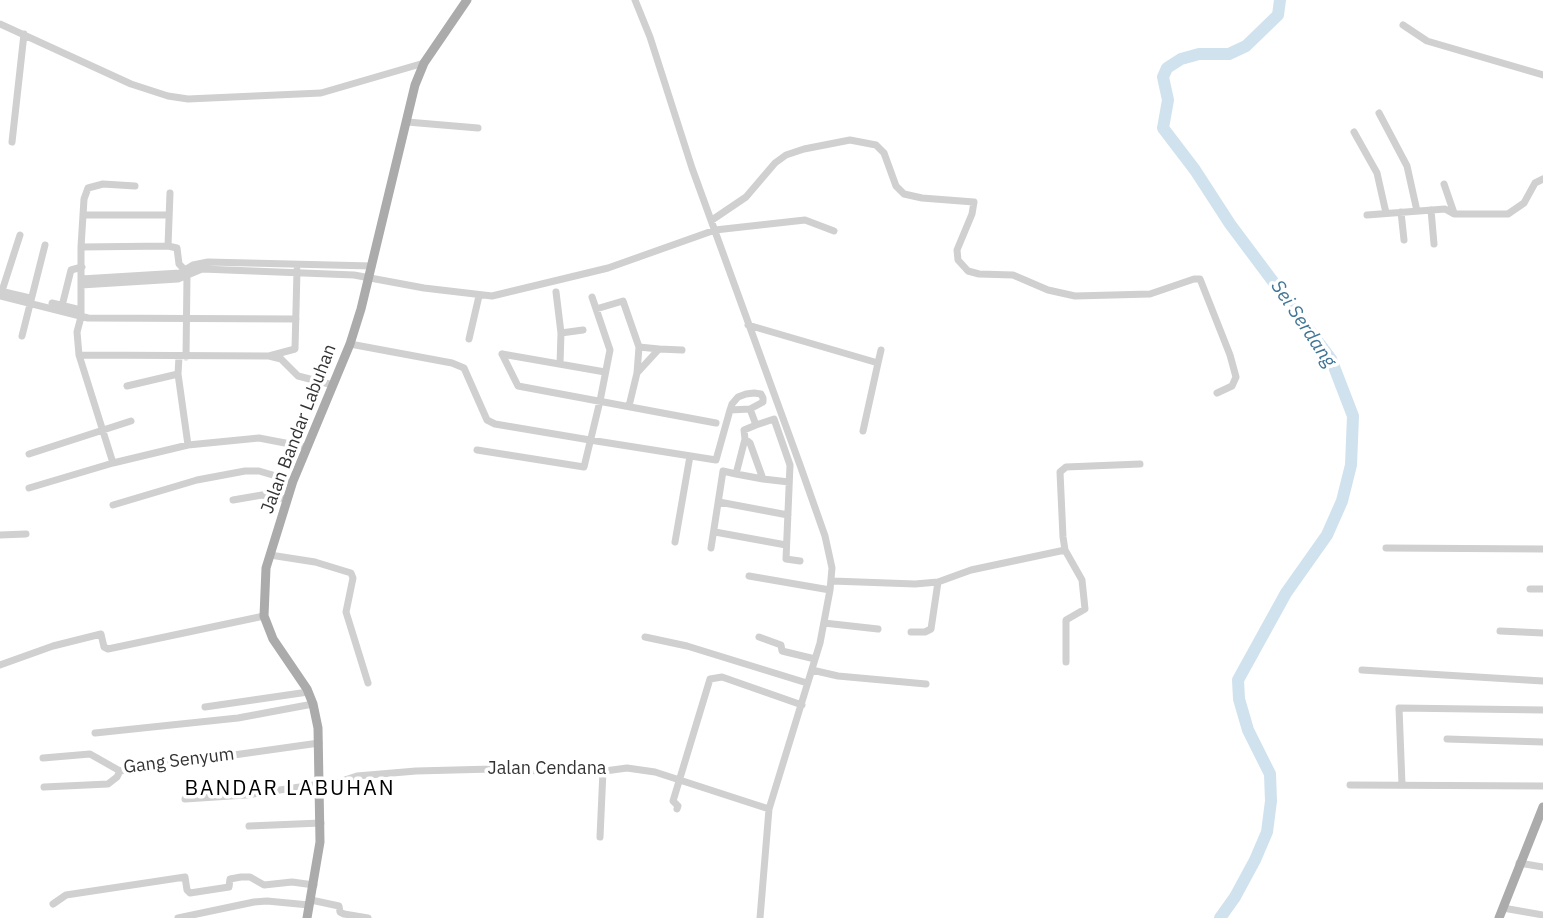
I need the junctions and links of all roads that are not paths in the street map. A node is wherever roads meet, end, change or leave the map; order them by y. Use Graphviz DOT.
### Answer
graph roads {
  1 [pos="467,0"];
  2 [pos="635,0"];
  3 [pos="0,24"];
  4 [pos="1403,25"];
  5 [pos="24,34"];
  6 [pos="424,63"];
  7 [pos="1543,75"];
  8 [pos="1379,113"];
  9 [pos="407,122"];
  10 [pos="478,128"];
  11 [pos="1354,132"];
  12 [pos="12,142"];
  13 [pos="1543,179"];
  14 [pos="1444,184"];
  15 [pos="135,186"];
  16 [pos="170,193"];
  17 [pos="1431,210"];
  18 [pos="1417,211"];
  19 [pos="1401,212"];
  20 [pos="1386,213"];
  21 [pos="1454,214"];
  22 [pos="83,215"];
  23 [pos="169,215"];
  24 [pos="1367,215"];
  25 [pos="712,220"];
  26 [pos="715,230"];
  27 [pos="834,231"];
  28 [pos="20,235"];
  29 [pos="1404,240"];
  30 [pos="1434,244"];
  31 [pos="45,245"];
  32 [pos="168,246"];
  33 [pos="81,247"];
  34 [pos="372,266"];
  35 [pos="82,267"];
  36 [pos="297,268"];
  37 [pos="335,270"];
  38 [pos="181,275"];
  39 [pos="370,278"];
  40 [pos="81,282"];
  41 [pos="555,292"];
  42 [pos="0,293"];
  43 [pos="479,296"];
  44 [pos="592,297"];
  45 [pos="31,300"];
  46 [pos="62,306"];
  47 [pos="596,309"];
  48 [pos="81,314"];
  49 [pos="296,319"];
  50 [pos="186,320"];
  51 [pos="748,325"];
  52 [pos="583,330"];
  53 [pos="561,333"];
  54 [pos="22,336"];
  55 [pos="469,339"];
  56 [pos="350,344"];
  57 [pos="639,347"];
  58 [pos="659,349"];
  59 [pos="682,350"];
  60 [pos="881,350"];
  61 [pos="79,355"];
  62 [pos="269,356"];
  63 [pos="183,357"];
  64 [pos="878,363"];
  65 [pos="560,364"];
  66 [pos="605,372"];
  67 [pos="637,373"];
  68 [pos="178,374"];
  69 [pos="333,385"];
  70 [pos="127,386"];
  71 [pos="1217,393"];
  72 [pos="774,394"];
  73 [pos="762,398"];
  74 [pos="600,401"];
  75 [pos="629,406"];
  76 [pos="750,409"];
  77 [pos="730,410"];
  78 [pos="131,421"];
  79 [pos="716,423"];
  80 [pos="756,425"];
  81 [pos="863,431"];
  82 [pos="102,432"];
  83 [pos="745,439"];
  84 [pos="590,440"];
  85 [pos="188,445"];
  86 [pos="306,447"];
  87 [pos="477,450"];
  88 [pos="29,454"];
  89 [pos="690,456"];
  90 [pos="113,463"];
  91 [pos="1140,464"];
  92 [pos="736,474"];
  93 [pos="764,479"];
  94 [pos="293,481"];
  95 [pos="789,482"];
  96 [pos="29,488"];
  97 [pos="286,499"];
  98 [pos="233,500"];
  99 [pos="719,502"];
  100 [pos="114,505"];
  101 [pos="788,515"];
  102 [pos="715,532"];
  103 [pos="26,534"];
  104 [pos="0,535"];
  105 [pos="675,542"];
  106 [pos="786,545"];
  107 [pos="711,548"];
  108 [pos="1387,548"];
  109 [pos="1543,549"];
  110 [pos="1065,550"];
  111 [pos="270,555"];
  112 [pos="800,561"];
  113 [pos="749,576"];
  114 [pos="832,581"];
  115 [pos="938,582"];
  116 [pos="1530,589"];
  117 [pos="1543,589"];
  118 [pos="830,590"];
  119 [pos="264,616"];
  120 [pos="824,623"];
  121 [pos="878,629"];
  122 [pos="1500,631"];
  123 [pos="911,632"];
  124 [pos="1543,633"];
  125 [pos="645,637"];
  126 [pos="759,637"];
  127 [pos="815,659"];
  128 [pos="1066,662"];
  129 [pos="0,665"];
  130 [pos="812,670"];
  131 [pos="1362,670"];
  132 [pos="1543,681"];
  133 [pos="807,682"];
  134 [pos="368,683"];
  135 [pos="926,684"];
  136 [pos="308,692"];
  137 [pos="313,704"];
  138 [pos="803,705"];
  139 [pos="205,707"];
  140 [pos="1543,710"];
  141 [pos="95,733"];
  142 [pos="1447,739"];
  143 [pos="1543,742"];
  144 [pos="319,743"];
  145 [pos="43,758"];
  146 [pos="120,771"];
  147 [pos="603,771"];
  148 [pos="681,780"];
  149 [pos="1402,784"];
  150 [pos="1350,785"];
  151 [pos="320,786"];
  152 [pos="1543,786"];
  153 [pos="44,787"];
  154 [pos="186,799"];
  155 [pos="1543,807"];
  156 [pos="677,809"];
  157 [pos="769,809"];
  158 [pos="321,823"];
  159 [pos="249,826"];
  160 [pos="600,838"];
  161 [pos="1519,863"];
  162 [pos="1543,867"];
  163 [pos="314,885"];
  164 [pos="310,903"];
  165 [pos="53,904"];
  166 [pos="1503,908"];
  167 [pos="1543,915"];
  168 [pos="178,918"];
  169 [pos="307,918"];
  170 [pos="368,918"];
  171 [pos="760,918"];
  172 [pos="1499,918"];
  1 -- 6 [label="main road, Jalan Bandar Labuhan"];
  2 -- 25 [label="street"];
  3 -- 5 [label="street"];
  4 -- 7 [label="street"];
  5 -- 6 [label="street"];
  5 -- 12 [label="street"];
  6 -- 9 [label="main road, Jalan Bandar Labuhan"];
  8 -- 18 [label="street"];
  9 -- 10 [label="street"];
  9 -- 34 [label="main road, Jalan Bandar Labuhan"];
  11 -- 20 [label="street"];
  13 -- 21 [label="street"];
  14 -- 21 [label="street"];
  15 -- 22 [label="street"];
  16 -- 23 [label="street"];
  17 -- 18 [label="street"];
  17 -- 21 [label="street"];
  17 -- 30 [label="street"];
  18 -- 19 [label="street"];
  19 -- 20 [label="street"];
  19 -- 29 [label="street"];
  20 -- 24 [label="street"];
  22 -- 23 [label="street"];
  22 -- 33 [label="street"];
  23 -- 32 [label="street"];
  25 -- 26 [label="street"];
  25 -- 71 [label="street"];
  26 -- 27 [label="street"];
  26 -- 43 [label="street"];
  26 -- 51 [label="street"];
  28 -- 42 [label="street"];
  31 -- 45 [label="street"];
  32 -- 33 [label="street"];
  32 -- 38 [label="street"];
  33 -- 35 [label="street"];
  34 -- 37 [label="street"];
  34 -- 39 [label="main road, Jalan Bandar Labuhan"];
  35 -- 40 [label="street"];
  35 -- 46 [label="street"];
  36 -- 37 [label="street"];
  36 -- 38 [label="street"];
  36 -- 49 [label="street"];
  37 -- 39 [label="street"];
  38 -- 40 [label="street"];
  38 -- 50 [label="street"];
  39 -- 43 [label="street"];
  39 -- 56 [label="main road, Jalan Bandar Labuhan"];
  40 -- 48 [label="street"];
  41 -- 53 [label="street"];
  42 -- 45 [label="street"];
  43 -- 55 [label="street"];
  44 -- 47 [label="street"];
  45 -- 46 [label="street"];
  45 -- 48 [label="street"];
  45 -- 54 [label="street"];
  46 -- 48 [label="street"];
  47 -- 57 [label="street"];
  47 -- 66 [label="street"];
  48 -- 50 [label="street"];
  48 -- 61 [label="street"];
  49 -- 50 [label="street"];
  49 -- 62 [label="street"];
  50 -- 63 [label="street"];
  51 -- 64 [label="street"];
  51 -- 72 [label="street"];
  52 -- 53 [label="street"];
  53 -- 65 [label="street"];
  56 -- 69 [label="main road, Jalan Bandar Labuhan"];
  56 -- 84 [label="street"];
  57 -- 58 [label="street"];
  57 -- 67 [label="street"];
  58 -- 59 [label="street"];
  58 -- 67 [label="street"];
  60 -- 64 [label="street"];
  61 -- 63 [label="street"];
  61 -- 82 [label="street"];
  62 -- 63 [label="street"];
  62 -- 69 [label="street"];
  63 -- 68 [label="street"];
  64 -- 81 [label="street"];
  65 -- 66 [label="street"];
  65 -- 74 [label="street"];
  66 -- 74 [label="street"];
  67 -- 75 [label="street"];
  68 -- 70 [label="street"];
  68 -- 85 [label="street"];
  69 -- 86 [label="main road, Jalan Bandar Labuhan"];
  72 -- 73 [label="street"];
  72 -- 114 [label="street"];
  73 -- 76 [label="street"];
  73 -- 77 [label="street"];
  74 -- 75 [label="street"];
  74 -- 84 [label="street"];
  75 -- 79 [label="street"];
  76 -- 77 [label="street"];
  76 -- 80 [label="street"];
  77 -- 89 [label="street"];
  78 -- 82 [label="street"];
  80 -- 83 [label="street"];
  80 -- 95 [label="street"];
  82 -- 88 [label="street"];
  82 -- 90 [label="street"];
  83 -- 92 [label="street"];
  83 -- 93 [label="street"];
  84 -- 87 [label="street"];
  84 -- 89 [label="street"];
  85 -- 86 [label="street"];
  85 -- 90 [label="street"];
  86 -- 94 [label="main road, Jalan Bandar Labuhan"];
  89 -- 105 [label="street"];
  90 -- 96 [label="street"];
  91 -- 110 [label="street"];
  92 -- 93 [label="street"];
  92 -- 99 [label="street"];
  93 -- 95 [label="street"];
  94 -- 97 [label="main road, Jalan Bandar Labuhan"];
  94 -- 100 [label="street"];
  95 -- 101 [label="street"];
  97 -- 98 [label="street"];
  97 -- 111 [label="main road, Jalan Bandar Labuhan"];
  99 -- 101 [label="street"];
  99 -- 102 [label="street"];
  101 -- 106 [label="street"];
  102 -- 106 [label="street"];
  102 -- 107 [label="street"];
  103 -- 104 [label="street"];
  106 -- 112 [label="street"];
  108 -- 109 [label="street"];
  110 -- 115 [label="street"];
  110 -- 128 [label="street"];
  111 -- 119 [label="main road, Jalan Bandar Labuhan"];
  111 -- 134 [label="street"];
  113 -- 118 [label="street"];
  114 -- 115 [label="street"];
  114 -- 118 [label="street"];
  115 -- 123 [label="street"];
  116 -- 117 [label="street"];
  118 -- 120 [label="street"];
  119 -- 129 [label="street"];
  119 -- 136 [label="main road, Jalan Bandar Labuhan"];
  120 -- 121 [label="street"];
  120 -- 127 [label="street"];
  122 -- 124 [label="street"];
  125 -- 133 [label="street"];
  126 -- 127 [label="street"];
  127 -- 130 [label="street"];
  130 -- 133 [label="street"];
  130 -- 135 [label="street"];
  131 -- 132 [label="street"];
  133 -- 138 [label="street"];
  136 -- 137 [label="main road, Jalan Bandar Labuhan"];
  136 -- 139 [label="street"];
  137 -- 141 [label="street"];
  137 -- 144 [label="main road, Jalan Bandar Labuhan"];
  138 -- 148 [label="street"];
  138 -- 157 [label="street"];
  140 -- 149 [label="street"];
  142 -- 143 [label="street"];
  144 -- 146 [label="street, Gang Senyum"];
  144 -- 151 [label="main road, Jalan Bandar Labuhan"];
  145 -- 146 [label="street, Gang Senyum"];
  146 -- 153 [label="street"];
  147 -- 148 [label="street, Jalan Cendana"];
  147 -- 151 [label="street, Jalan Cendana"];
  147 -- 160 [label="street"];
  148 -- 156 [label="street"];
  148 -- 157 [label="street, Jalan Cendana"];
  149 -- 150 [label="street"];
  149 -- 152 [label="street"];
  151 -- 154 [label="street, Jalan Cendana"];
  151 -- 158 [label="main road, Jalan Bandar Labuhan"];
  155 -- 161 [label="main road"];
  157 -- 171 [label="street"];
  158 -- 159 [label="street"];
  158 -- 163 [label="main road, Jalan Bandar Labuhan"];
  161 -- 162 [label="street"];
  161 -- 166 [label="main road"];
  163 -- 164 [label="main road, Jalan Bandar Labuhan"];
  163 -- 165 [label="street"];
  164 -- 168 [label="street"];
  164 -- 169 [label="main road, Jalan Bandar Labuhan"];
  164 -- 170 [label="street"];
  166 -- 167 [label="street"];
  166 -- 172 [label="main road"];
}
